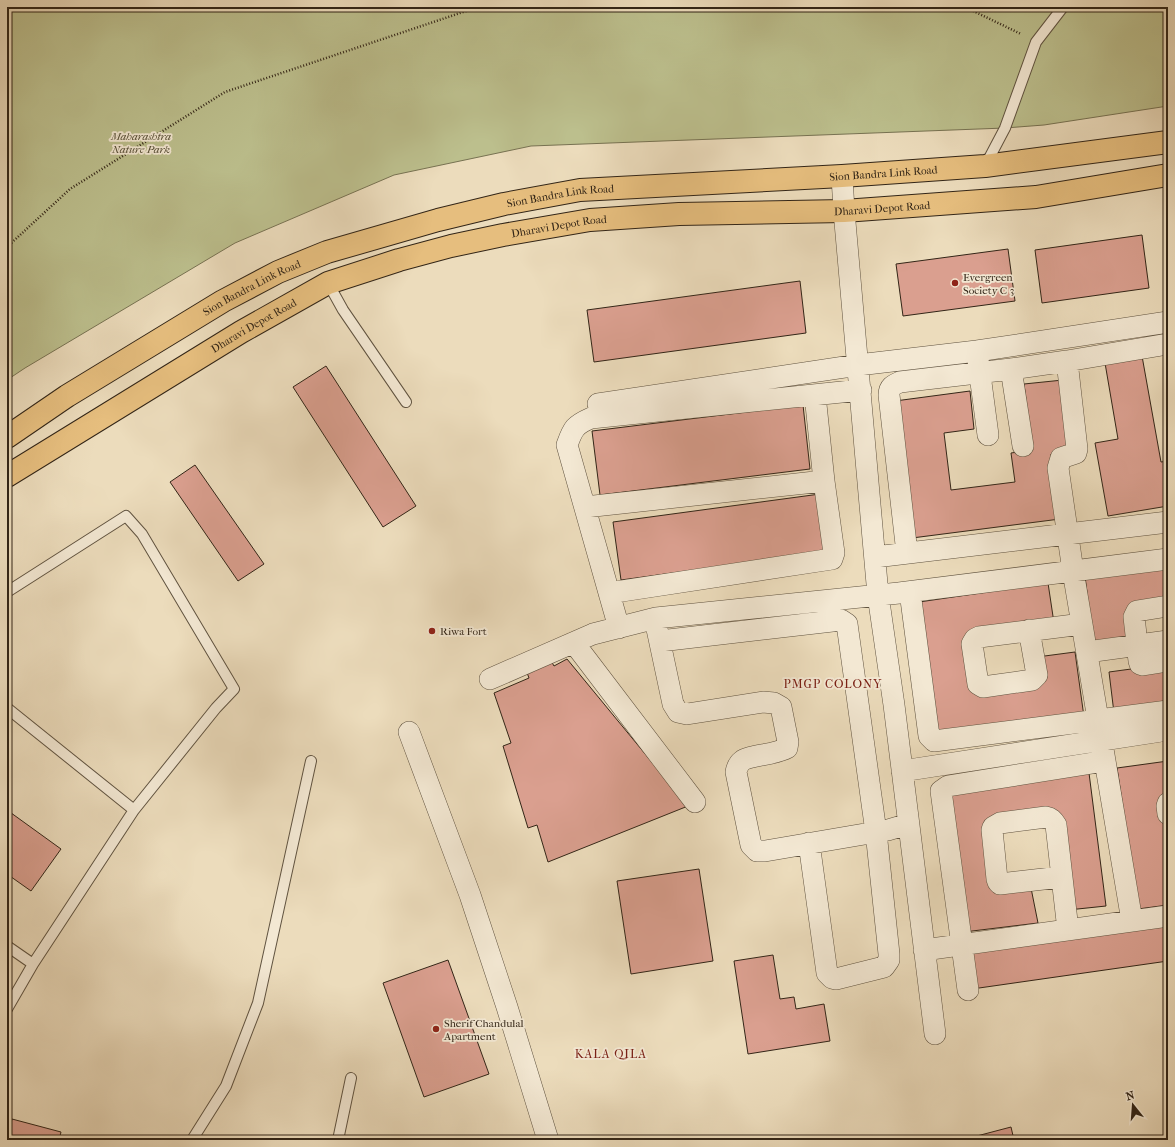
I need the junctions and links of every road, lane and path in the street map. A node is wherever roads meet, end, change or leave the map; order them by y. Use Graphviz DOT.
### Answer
graph roads {
  1 [pos="478,7"];
  2 [pos="869,7"];
  3 [pos="887,7"];
  4 [pos="965,7"];
  5 [pos="1063,7"];
  6 [pos="1036,42"];
  7 [pos="1168,142"];
  8 [pos="985,166"];
  9 [pos="1168,175"];
  10 [pos="842,176"];
  11 [pos="844,211"];
  12 [pos="7,247"];
  13 [pos="328,283"];
  14 [pos="1166,323"];
  15 [pos="1168,345"];
  16 [pos="977,351"];
  17 [pos="1067,361"];
  18 [pos="858,365"];
  19 [pos="1011,370"];
  20 [pos="980,373"];
  21 [pos="861,390"];
  22 [pos="815,395"];
  23 [pos="406,402"];
  24 [pos="598,404"];
  25 [pos="988,435"];
  26 [pos="7,436"];
  27 [pos="1023,446"];
  28 [pos="7,476"];
  29 [pos="824,481"];
  30 [pos="584,507"];
  31 [pos="1168,522"];
  32 [pos="1068,534"];
  33 [pos="906,553"];
  34 [pos="875,557"];
  35 [pos="1168,559"];
  36 [pos="1073,571"];
  37 [pos="7,592"];
  38 [pos="910,592"];
  39 [pos="609,593"];
  40 [pos="878,595"];
  41 [pos="1168,606"];
  42 [pos="656,618"];
  43 [pos="1082,624"];
  44 [pos="619,628"];
  45 [pos="1029,630"];
  46 [pos="660,641"];
  47 [pos="1168,641"];
  48 [pos="574,643"];
  49 [pos="1137,645"];
  50 [pos="1087,652"];
  51 [pos="1168,662"];
  52 [pos="490,679"];
  53 [pos="7,708"];
  54 [pos="1168,711"];
  55 [pos="1098,720"];
  56 [pos="1142,724"];
  57 [pos="1061,725"];
  58 [pos="1168,730"];
  59 [pos="409,732"];
  60 [pos="968,737"];
  61 [pos="1102,740"];
  62 [pos="1064,746"];
  63 [pos="311,761"];
  64 [pos="972,761"];
  65 [pos="1105,761"];
  66 [pos="1067,768"];
  67 [pos="902,772"];
  68 [pos="976,782"];
  69 [pos="695,802"];
  70 [pos="1168,803"];
  71 [pos="134,810"];
  72 [pos="1168,814"];
  73 [pos="908,824"];
  74 [pos="876,832"];
  75 [pos="809,843"];
  76 [pos="1061,877"];
  77 [pos="1168,916"];
  78 [pos="1132,921"];
  79 [pos="1068,930"];
  80 [pos="962,944"];
  81 [pos="7,946"];
  82 [pos="924,950"];
  83 [pos="33,964"];
  84 [pos="968,990"];
  85 [pos="7,1009"];
  86 [pos="935,1034"];
  87 [pos="351,1078"];
  88 [pos="192,1140"];
  89 [pos="338,1140"];
  90 [pos="548,1140"];
  1 -- 12 [label="path"];
  2 -- 3 [label="path"];
  4 -- 6 [label="path"];
  5 -- 6 [label="lane"];
  6 -- 8 [label="lane"];
  7 -- 8 [label="main road, Sion Bandra Link Road"];
  8 -- 10 [label="main road, Sion Bandra Link Road"];
  9 -- 11 [label="main road, Dharavi Depot Road"];
  10 -- 11 [label="street"];
  10 -- 26 [label="main road, Sion Bandra Link Road"];
  11 -- 13 [label="main road, Dharavi Depot Road"];
  11 -- 18 [label="street"];
  13 -- 23 [label="lane"];
  13 -- 28 [label="main road, Dharavi Depot Road"];
  14 -- 15 [label="street"];
  14 -- 16 [label="street"];
  15 -- 17 [label="street"];
  16 -- 18 [label="street"];
  16 -- 20 [label="street"];
  17 -- 19 [label="street"];
  17 -- 32 [label="street"];
  18 -- 21 [label="street"];
  18 -- 24 [label="street"];
  19 -- 20 [label="street"];
  19 -- 27 [label="street"];
  20 -- 25 [label="street"];
  20 -- 33 [label="street"];
  21 -- 22 [label="street"];
  21 -- 34 [label="street"];
  22 -- 29 [label="street"];
  22 -- 30 [label="street"];
  29 -- 30 [label="street"];
  29 -- 39 [label="street"];
  30 -- 39 [label="street"];
  31 -- 32 [label="street"];
  32 -- 33 [label="street"];
  32 -- 36 [label="street"];
  33 -- 34 [label="street"];
  34 -- 40 [label="street"];
  35 -- 36 [label="street"];
  36 -- 38 [label="street"];
  36 -- 43 [label="street"];
  37 -- 71 [label="lane"];
  38 -- 40 [label="street"];
  38 -- 60 [label="street"];
  39 -- 44 [label="street"];
  40 -- 42 [label="street"];
  40 -- 67 [label="street"];
  41 -- 49 [label="street"];
  42 -- 44 [label="street"];
  42 -- 46 [label="street"];
  43 -- 45 [label="street"];
  43 -- 50 [label="street"];
  44 -- 48 [label="street"];
  46 -- 74 [label="street"];
  46 -- 75 [label="street"];
  47 -- 49 [label="street"];
  48 -- 52 [label="street"];
  48 -- 69 [label="street"];
  49 -- 50 [label="street"];
  49 -- 51 [label="street"];
  50 -- 55 [label="street"];
  53 -- 71 [label="lane"];
  54 -- 56 [label="street"];
  55 -- 56 [label="street"];
  55 -- 57 [label="street"];
  55 -- 61 [label="street"];
  56 -- 58 [label="street"];
  56 -- 61 [label="street"];
  57 -- 60 [label="street"];
  57 -- 62 [label="street"];
  59 -- 90 [label="street"];
  60 -- 64 [label="street"];
  61 -- 62 [label="street"];
  61 -- 65 [label="street"];
  62 -- 64 [label="street"];
  62 -- 66 [label="street"];
  63 -- 88 [label="lane"];
  64 -- 67 [label="street"];
  64 -- 68 [label="street"];
  65 -- 66 [label="street"];
  65 -- 78 [label="street"];
  66 -- 68 [label="street"];
  67 -- 73 [label="street"];
  68 -- 80 [label="street"];
  70 -- 72 [label="street"];
  71 -- 83 [label="lane"];
  73 -- 74 [label="street"];
  73 -- 82 [label="street"];
  74 -- 75 [label="street"];
  74 -- 75 [label="street"];
  76 -- 79 [label="street"];
  77 -- 78 [label="street"];
  78 -- 79 [label="street"];
  79 -- 80 [label="street"];
  80 -- 82 [label="street"];
  80 -- 84 [label="street"];
  81 -- 83 [label="lane"];
  82 -- 86 [label="street"];
  83 -- 85 [label="lane"];
  87 -- 89 [label="lane"];
}
